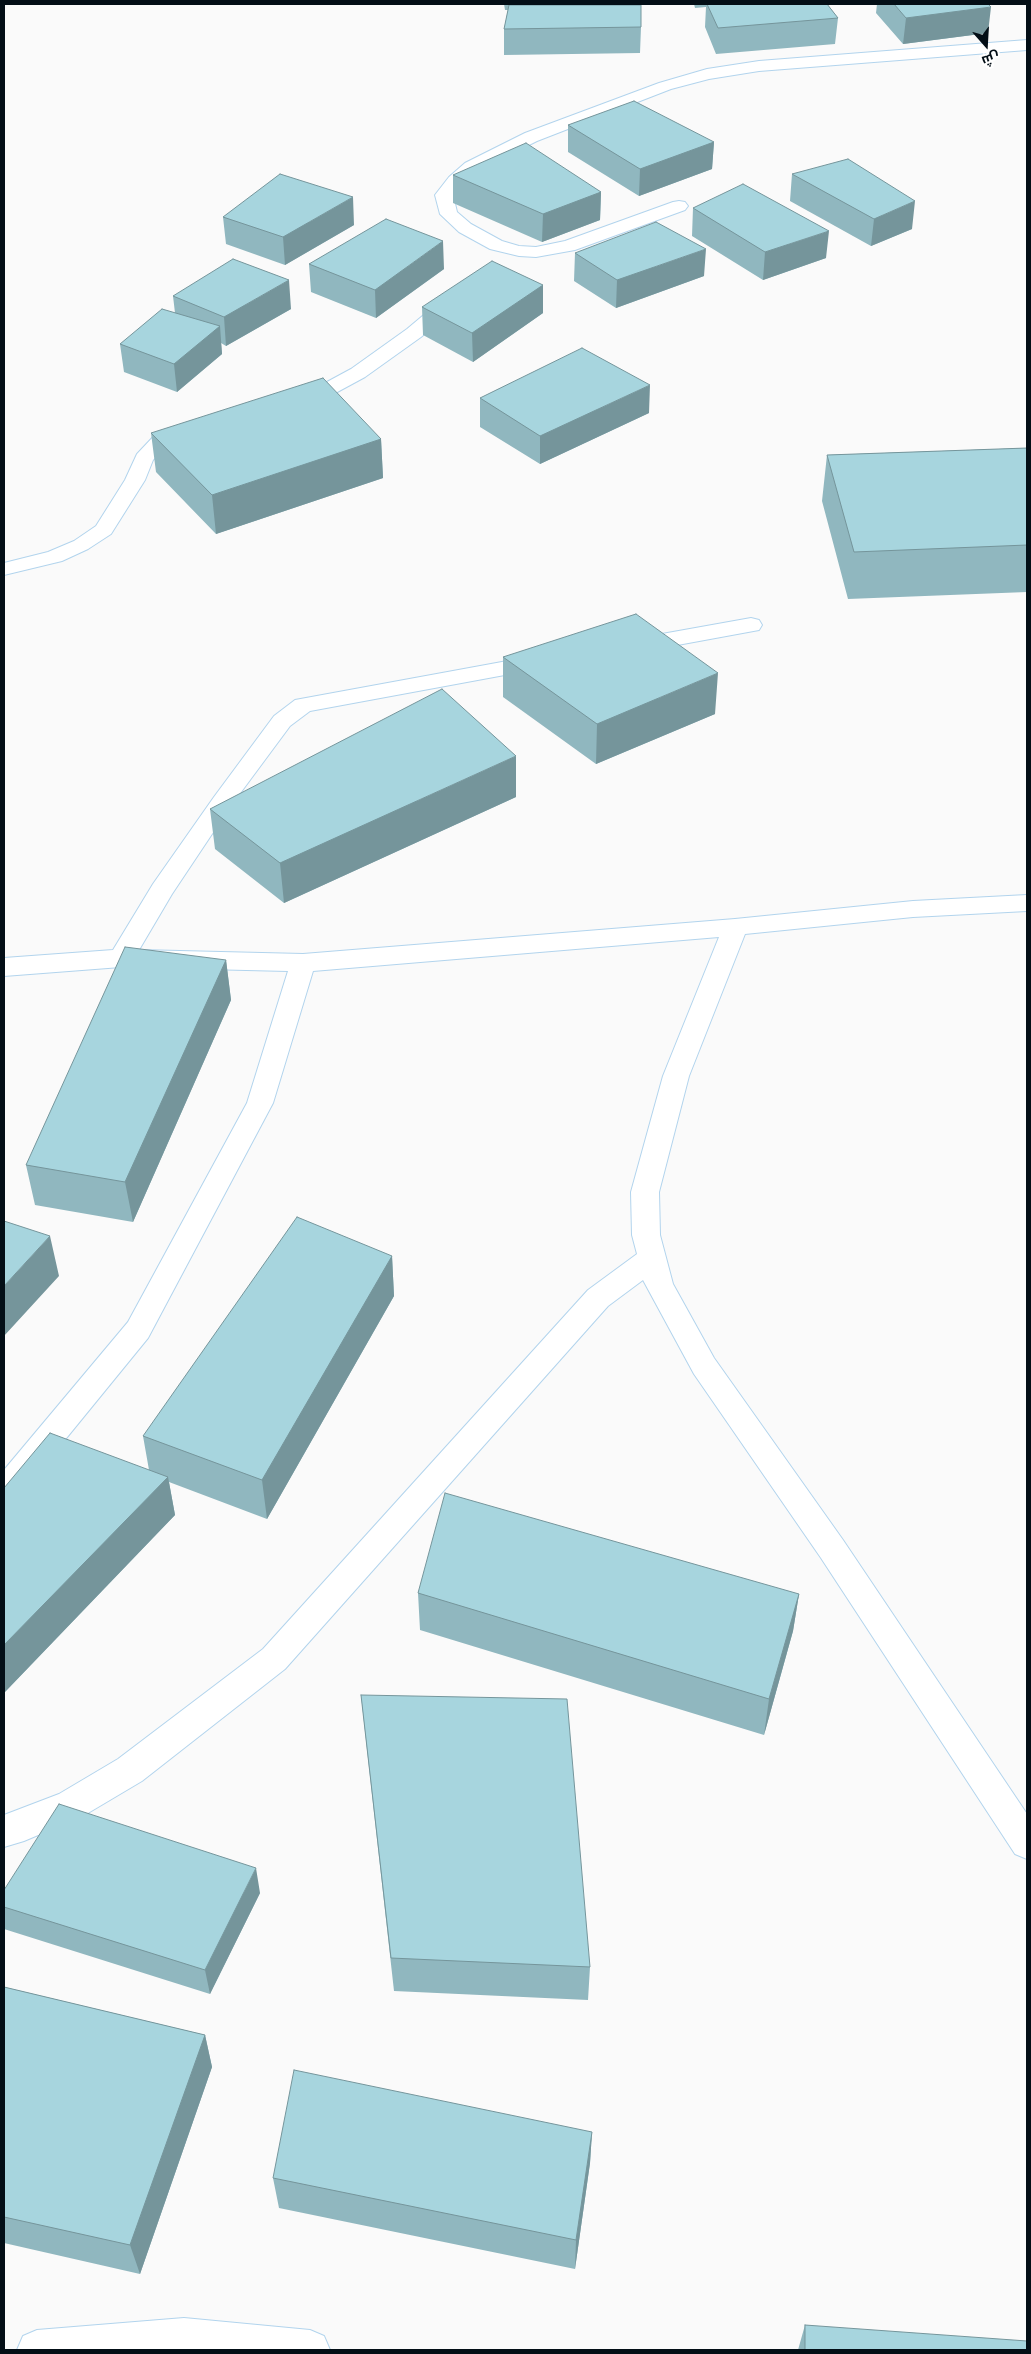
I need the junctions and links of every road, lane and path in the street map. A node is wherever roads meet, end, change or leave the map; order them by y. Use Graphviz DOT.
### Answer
graph roads {
  1 [pos="1027,45"];
  2 [pos="679,206"];
  3 [pos="519,251"];
  4 [pos="497,267"];
  5 [pos="467,288"];
  6 [pos="284,407"];
  7 [pos="198,424"];
  8 [pos="4,569"];
  9 [pos="751,625"];
  10 [pos="614,649"];
  11 [pos="565,658"];
  12 [pos="1027,903"];
  13 [pos="735,927"];
  14 [pos="121,958"];
  15 [pos="303,963"];
  16 [pos="4,967"];
  17 [pos="652,1258"];
  18 [pos="4,1492"];
  19 [pos="4,1831"];
  20 [pos="1027,1843"];
  21 [pos="37,2350"];
  22 [pos="310,2350"];
  1 -- 3 [label="street"];
  2 -- 3 [label="street"];
  3 -- 4 [label="street"];
  5 -- 6 [label="street"];
  7 -- 8 [label="street"];
  9 -- 10 [label="street"];
  11 -- 14 [label="street"];
  12 -- 13 [label="street"];
  13 -- 15 [label="street"];
  13 -- 17 [label="street"];
  14 -- 15 [label="street"];
  14 -- 16 [label="street"];
  15 -- 18 [label="street"];
  17 -- 19 [label="street"];
  17 -- 20 [label="street"];
  21 -- 22 [label="street"];
}
